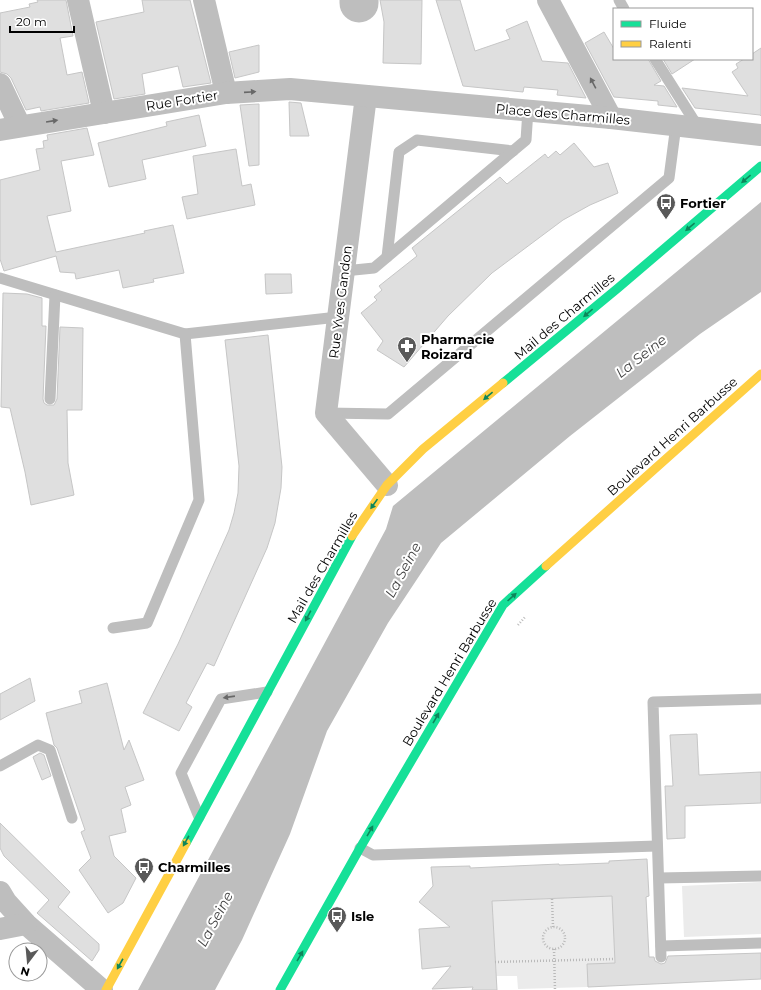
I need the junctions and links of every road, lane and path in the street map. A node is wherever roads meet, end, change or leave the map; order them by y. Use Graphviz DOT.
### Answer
graph roads {
  1 [pos="78,0"];
  2 [pos="204,0"];
  3 [pos="548,0"];
  4 [pos="656,60"];
  5 [pos="0,84"];
  6 [pos="226,93"];
  7 [pos="366,96"];
  8 [pos="528,110"];
  9 [pos="104,113"];
  10 [pos="611,118"];
  11 [pos="676,125"];
  12 [pos="698,127"];
  13 [pos="10,128"];
  14 [pos="761,135"];
  15 [pos="513,151"];
  16 [pos="761,166"];
  17 [pos="387,257"];
  18 [pos="344,271"];
  19 [pos="0,278"];
  20 [pos="55,295"];
  21 [pos="338,317"];
  22 [pos="185,334"];
  23 [pos="761,374"];
  24 [pos="50,400"];
  25 [pos="326,413"];
  26 [pos="387,485"];
  27 [pos="527,615"];
  28 [pos="516,627"];
  29 [pos="113,628"];
  30 [pos="267,692"];
  31 [pos="761,699"];
  32 [pos="0,766"];
  33 [pos="199,817"];
  34 [pos="72,818"];
  35 [pos="657,846"];
  36 [pos="360,848"];
  37 [pos="761,876"];
  38 [pos="659,878"];
  39 [pos="0,892"];
  40 [pos="552,898"];
  41 [pos="26,924"];
  42 [pos="553,927"];
  43 [pos="0,929"];
  44 [pos="761,943"];
  45 [pos="554,949"];
  46 [pos="614,959"];
  47 [pos="554,961"];
  48 [pos="495,962"];
  49 [pos="102,990"];
  50 [pos="106,990"];
  51 [pos="280,990"];
  52 [pos="555,990"];
  1 -- 9 [label="street"];
  2 -- 6 [label="street"];
  10 -- 3 [label="street, one-way"];
  4 -- 12 [label="lane"];
  5 -- 13 [label="street"];
  6 -- 7 [label="street, Rue Fortier, one-way"];
  6 -- 9 [label="street, Rue Fortier"];
  7 -- 8 [label="street, Place des Charmilles"];
  7 -- 18 [label="street, Rue Yves Gandon"];
  8 -- 10 [label="street, Place des Charmilles"];
  8 -- 15 [label="lane"];
  13 -- 9 [label="street, Rue Fortier, one-way"];
  10 -- 11 [label="street, Place des Charmilles"];
  11 -- 12 [label="street, Place des Charmilles"];
  11 -- 25 [label="lane"];
  12 -- 14 [label="street, Place des Charmilles"];
  15 -- 17 [label="lane"];
  15 -- 17 [label="lane"];
  16 -- 26 [label="main road, Mail des Charmilles, one-way"];
  17 -- 18 [label="lane"];
  18 -- 21 [label="street, Rue Yves Gandon"];
  19 -- 20 [label="lane"];
  20 -- 22 [label="lane"];
  20 -- 24 [label="lane"];
  21 -- 22 [label="lane"];
  21 -- 25 [label="street, Rue Yves Gandon"];
  22 -- 29 [label="lane"];
  36 -- 23 [label="main road, Boulevard Henri Barbusse, one-way"];
  25 -- 26 [label="street"];
  26 -- 30 [label="main road, Mail des Charmilles, one-way"];
  27 -- 28 [label="path"];
  30 -- 33 [label="main road, Mail des Charmilles"];
  30 -- 33 [label="lane, one-way"];
  31 -- 35 [label="lane"];
  32 -- 34 [label="lane"];
  33 -- 50 [label="main road, Mail des Charmilles, one-way"];
  35 -- 36 [label="lane"];
  35 -- 38 [label="lane"];
  51 -- 36 [label="main road, Boulevard Henri Barbusse, one-way"];
  37 -- 38 [label="lane"];
  38 -- 44 [label="lane"];
  39 -- 41 [label="street"];
  40 -- 42 [label="path"];
  41 -- 43 [label="street"];
  41 -- 49 [label="street"];
  42 -- 45 [label="path"];
  42 -- 45 [label="path"];
  45 -- 47 [label="path"];
  46 -- 47 [label="path"];
  47 -- 48 [label="path"];
  47 -- 52 [label="path"];
}
